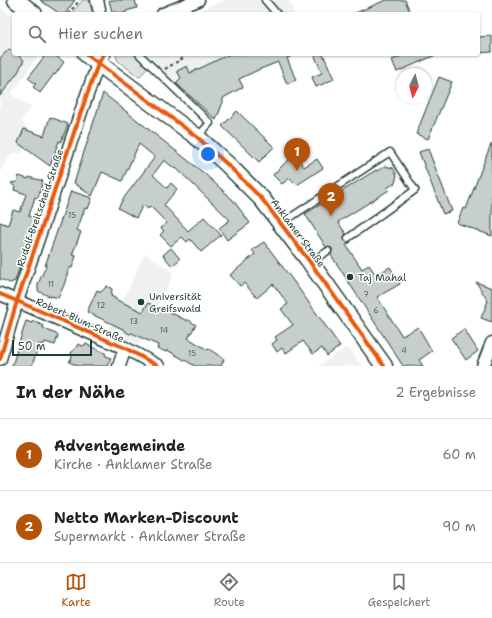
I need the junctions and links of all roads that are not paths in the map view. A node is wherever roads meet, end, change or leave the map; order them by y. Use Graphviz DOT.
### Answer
graph roads {
  1 [pos="16,0"];
  2 [pos="198,0"];
  3 [pos="265,0"];
  4 [pos="31,12"];
  5 [pos="168,12"];
  6 [pos="276,12"];
  7 [pos="141,56"];
  8 [pos="96,57"];
  9 [pos="197,137"];
  10 [pos="282,224"];
  11 [pos="348,238"];
  12 [pos="328,250"];
  13 [pos="310,262"];
  14 [pos="0,294"];
  15 [pos="17,301"];
  16 [pos="492,343"];
  17 [pos="125,348"];
  18 [pos="0,359"];
  19 [pos="119,366"];
  20 [pos="158,366"];
  21 [pos="384,366"];
  22 [pos="483,366"];
  1 -- 4 [label="main road"];
  2 -- 5 [label="street"];
  3 -- 6 [label="lane"];
  7 -- 9 [label="lane"];
  8 -- 9 [label="main road, Anklamer Straße"];
  8 -- 15 [label="street, Rudolf-Breitscheid-Straße"];
  9 -- 10 [label="main road, Anklamer Straße"];
  10 -- 11 [label="lane"];
  10 -- 13 [label="main road, Anklamer Straße"];
  12 -- 13 [label="lane"];
  13 -- 21 [label="main road, Anklamer Straße"];
  14 -- 15 [label="street, Robert-Blum-Straße"];
  15 -- 17 [label="street, Robert-Blum-Straße"];
  15 -- 18 [label="street, Rudolf-Breitscheid-Straße"];
  16 -- 22 [label="street"];
  17 -- 19 [label="street"];
  17 -- 20 [label="street, Robert-Blum-Straße"];
}
